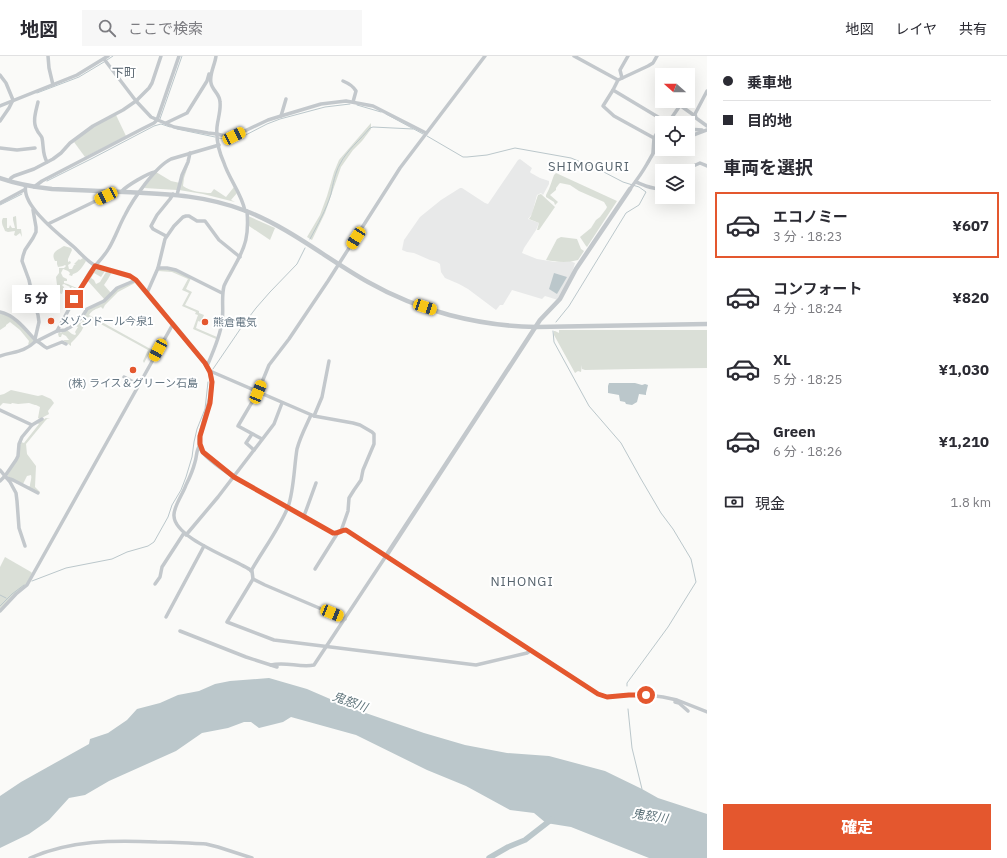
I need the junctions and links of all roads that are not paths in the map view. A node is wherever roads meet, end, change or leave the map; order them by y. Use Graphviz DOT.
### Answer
graph roads {
  1 [pos="48,56"];
  2 [pos="108,56"];
  3 [pos="161,56"];
  4 [pos="179,56"];
  5 [pos="215,56"];
  6 [pos="485,56"];
  7 [pos="574,56"];
  8 [pos="628,56"];
  9 [pos="657,56"];
  10 [pos="104,59"];
  11 [pos="0,75"];
  12 [pos="622,78"];
  13 [pos="618,80"];
  14 [pos="343,81"];
  15 [pos="53,85"];
  16 [pos="613,90"];
  17 [pos="707,92"];
  18 [pos="286,99"];
  19 [pos="13,100"];
  20 [pos="136,101"];
  21 [pos="38,102"];
  22 [pos="353,102"];
  23 [pos="0,106"];
  24 [pos="281,116"];
  25 [pos="671,116"];
  26 [pos="694,116"];
  27 [pos="695,116"];
  28 [pos="655,117"];
  29 [pos="695,117"];
  30 [pos="157,120"];
  31 [pos="0,121"];
  32 [pos="166,123"];
  33 [pos="695,129"];
  34 [pos="706,129"];
  35 [pos="426,133"];
  36 [pos="695,134"];
  37 [pos="217,136"];
  38 [pos="654,138"];
  39 [pos="219,145"];
  40 [pos="0,148"];
  41 [pos="36,148"];
  42 [pos="654,152"];
  43 [pos="190,153"];
  44 [pos="48,162"];
  45 [pos="695,165"];
  46 [pos="707,166"];
  47 [pos="155,172"];
  48 [pos="0,178"];
  49 [pos="9,181"];
  50 [pos="633,185"];
  51 [pos="34,187"];
  52 [pos="25,188"];
  53 [pos="655,188"];
  54 [pos="110,192"];
  55 [pos="121,192"];
  56 [pos="139,193"];
  57 [pos="175,194"];
  58 [pos="0,203"];
  59 [pos="33,208"];
  60 [pos="246,211"];
  61 [pos="48,224"];
  62 [pos="166,236"];
  63 [pos="240,257"];
  64 [pos="339,264"];
  65 [pos="95,266"];
  66 [pos="158,268"];
  67 [pos="136,280"];
  68 [pos="146,293"];
  69 [pos="222,294"];
  70 [pos="0,312"];
  71 [pos="173,324"];
  72 [pos="707,324"];
  73 [pos="536,327"];
  74 [pos="57,331"];
  75 [pos="36,340"];
  76 [pos="66,344"];
  77 [pos="0,356"];
  78 [pos="329,361"];
  79 [pos="209,368"];
  80 [pos="124,377"];
  81 [pos="139,385"];
  82 [pos="258,392"];
  83 [pos="282,403"];
  84 [pos="0,410"];
  85 [pos="313,416"];
  86 [pos="42,420"];
  87 [pos="32,425"];
  88 [pos="252,434"];
  89 [pos="262,440"];
  90 [pos="200,445"];
  91 [pos="254,450"];
  92 [pos="0,470"];
  93 [pos="6,477"];
  94 [pos="234,477"];
  95 [pos="0,481"];
  96 [pos="316,483"];
  97 [pos="38,493"];
  98 [pos="288,507"];
  99 [pos="304,516"];
  100 [pos="339,532"];
  101 [pos="185,534"];
  102 [pos="25,546"];
  103 [pos="204,546"];
  104 [pos="386,556"];
  105 [pos="315,569"];
  106 [pos="251,571"];
  107 [pos="253,579"];
  108 [pos="155,584"];
  109 [pos="0,611"];
  110 [pos="166,617"];
  111 [pos="345,619"];
  112 [pos="180,632"];
  113 [pos="327,646"];
  114 [pos="531,650"];
  115 [pos="271,664"];
  116 [pos="278,666"];
  117 [pos="663,697"];
  118 [pos="688,711"];
  119 [pos="707,712"];
  120 [pos="30,858"];
  121 [pos="252,858"];
  1 -- 15 [label="street"];
  2 -- 10 [label="street"];
  3 -- 20 [label="street"];
  4 -- 30 [label="street"];
  5 -- 32 [label="street"];
  5 -- 37 [label="street"];
  6 -- 35 [label="street"];
  7 -- 13 [label="street"];
  8 -- 12 [label="street"];
  9 -- 12 [label="street"];
  10 -- 15 [label="street"];
  10 -- 20 [label="street"];
  11 -- 19 [label="street"];
  12 -- 13 [label="street"];
  13 -- 16 [label="street"];
  14 -- 22 [label="street"];
  15 -- 19 [label="street"];
  16 -- 28 [label="street"];
  16 -- 38 [label="street"];
  17 -- 27 [label="street"];
  18 -- 24 [label="street"];
  19 -- 23 [label="street"];
  19 -- 31 [label="street"];
  20 -- 30 [label="street"];
  20 -- 44 [label="street"];
  21 -- 44 [label="street"];
  22 -- 24 [label="street"];
  22 -- 35 [label="street"];
  24 -- 37 [label="street"];
  25 -- 26 [label="street"];
  29 -- 34 [label="street"];
  30 -- 32 [label="street"];
  30 -- 51 [label="street"];
  32 -- 37 [label="street"];
  33 -- 34 [label="street"];
  34 -- 36 [label="street"];
  35 -- 64 [label="street"];
  37 -- 39 [label="street"];
  38 -- 42 [label="street"];
  39 -- 43 [label="street"];
  39 -- 60 [label="street"];
  40 -- 41 [label="street"];
  42 -- 50 [label="street"];
  43 -- 47 [label="street"];
  43 -- 57 [label="street"];
  44 -- 49 [label="street"];
  45 -- 46 [label="street"];
  47 -- 55 [label="street"];
  47 -- 56 [label="street"];
  48 -- 49 [label="street"];
  49 -- 52 [label="street"];
  50 -- 53 [label="street"];
  50 -- 73 [label="street"];
  51 -- 52 [label="street"];
  51 -- 54 [label="street"];
  52 -- 58 [label="street"];
  52 -- 59 [label="street"];
  54 -- 55 [label="street"];
  54 -- 61 [label="street"];
  55 -- 56 [label="street"];
  56 -- 57 [label="street"];
  56 -- 65 [label="street"];
  57 -- 60 [label="street"];
  57 -- 62 [label="street"];
  59 -- 61 [label="street"];
  59 -- 75 [label="street"];
  60 -- 63 [label="street"];
  60 -- 64 [label="street"];
  61 -- 65 [label="street"];
  62 -- 63 [label="street"];
  62 -- 66 [label="street"];
  63 -- 69 [label="street"];
  64 -- 73 [label="street"];
  64 -- 82 [label="street"];
  65 -- 67 [label="street"];
  65 -- 74 [label="street"];
  66 -- 68 [label="street"];
  66 -- 69 [label="street"];
  67 -- 68 [label="street"];
  67 -- 74 [label="street"];
  68 -- 71 [label="street"];
  69 -- 79 [label="street"];
  70 -- 75 [label="street"];
  71 -- 79 [label="street"];
  71 -- 81 [label="street"];
  72 -- 73 [label="street"];
  73 -- 104 [label="street"];
  74 -- 75 [label="street"];
  75 -- 76 [label="street"];
  75 -- 77 [label="street"];
  78 -- 85 [label="street"];
  79 -- 82 [label="street"];
  79 -- 90 [label="street"];
  80 -- 81 [label="street"];
  81 -- 109 [label="street"];
  82 -- 83 [label="street"];
  82 -- 88 [label="street"];
  83 -- 85 [label="street"];
  83 -- 89 [label="street"];
  84 -- 87 [label="street"];
  85 -- 98 [label="street"];
  85 -- 100 [label="street"];
  86 -- 87 [label="street"];
  87 -- 93 [label="street"];
  88 -- 89 [label="street"];
  88 -- 91 [label="street"];
  89 -- 91 [label="street"];
  90 -- 94 [label="street"];
  90 -- 101 [label="street"];
  91 -- 94 [label="street"];
  92 -- 93 [label="street"];
  93 -- 95 [label="street"];
  93 -- 97 [label="street"];
  93 -- 102 [label="street"];
  94 -- 98 [label="street"];
  94 -- 101 [label="street"];
  96 -- 99 [label="street"];
  98 -- 99 [label="street"];
  98 -- 106 [label="street"];
  99 -- 100 [label="street"];
  100 -- 104 [label="street"];
  100 -- 105 [label="street"];
  101 -- 103 [label="street"];
  101 -- 108 [label="street"];
  103 -- 106 [label="street"];
  103 -- 110 [label="street"];
  104 -- 111 [label="street"];
  104 -- 114 [label="street"];
  106 -- 107 [label="street"];
  107 -- 111 [label="street"];
  107 -- 113 [label="street"];
  111 -- 113 [label="street"];
  112 -- 115 [label="street"];
  113 -- 114 [label="street"];
  113 -- 115 [label="street"];
  114 -- 117 [label="street"];
  115 -- 116 [label="street"];
  117 -- 118 [label="street"];
  117 -- 119 [label="street"];
  120 -- 121 [label="street"];
}
